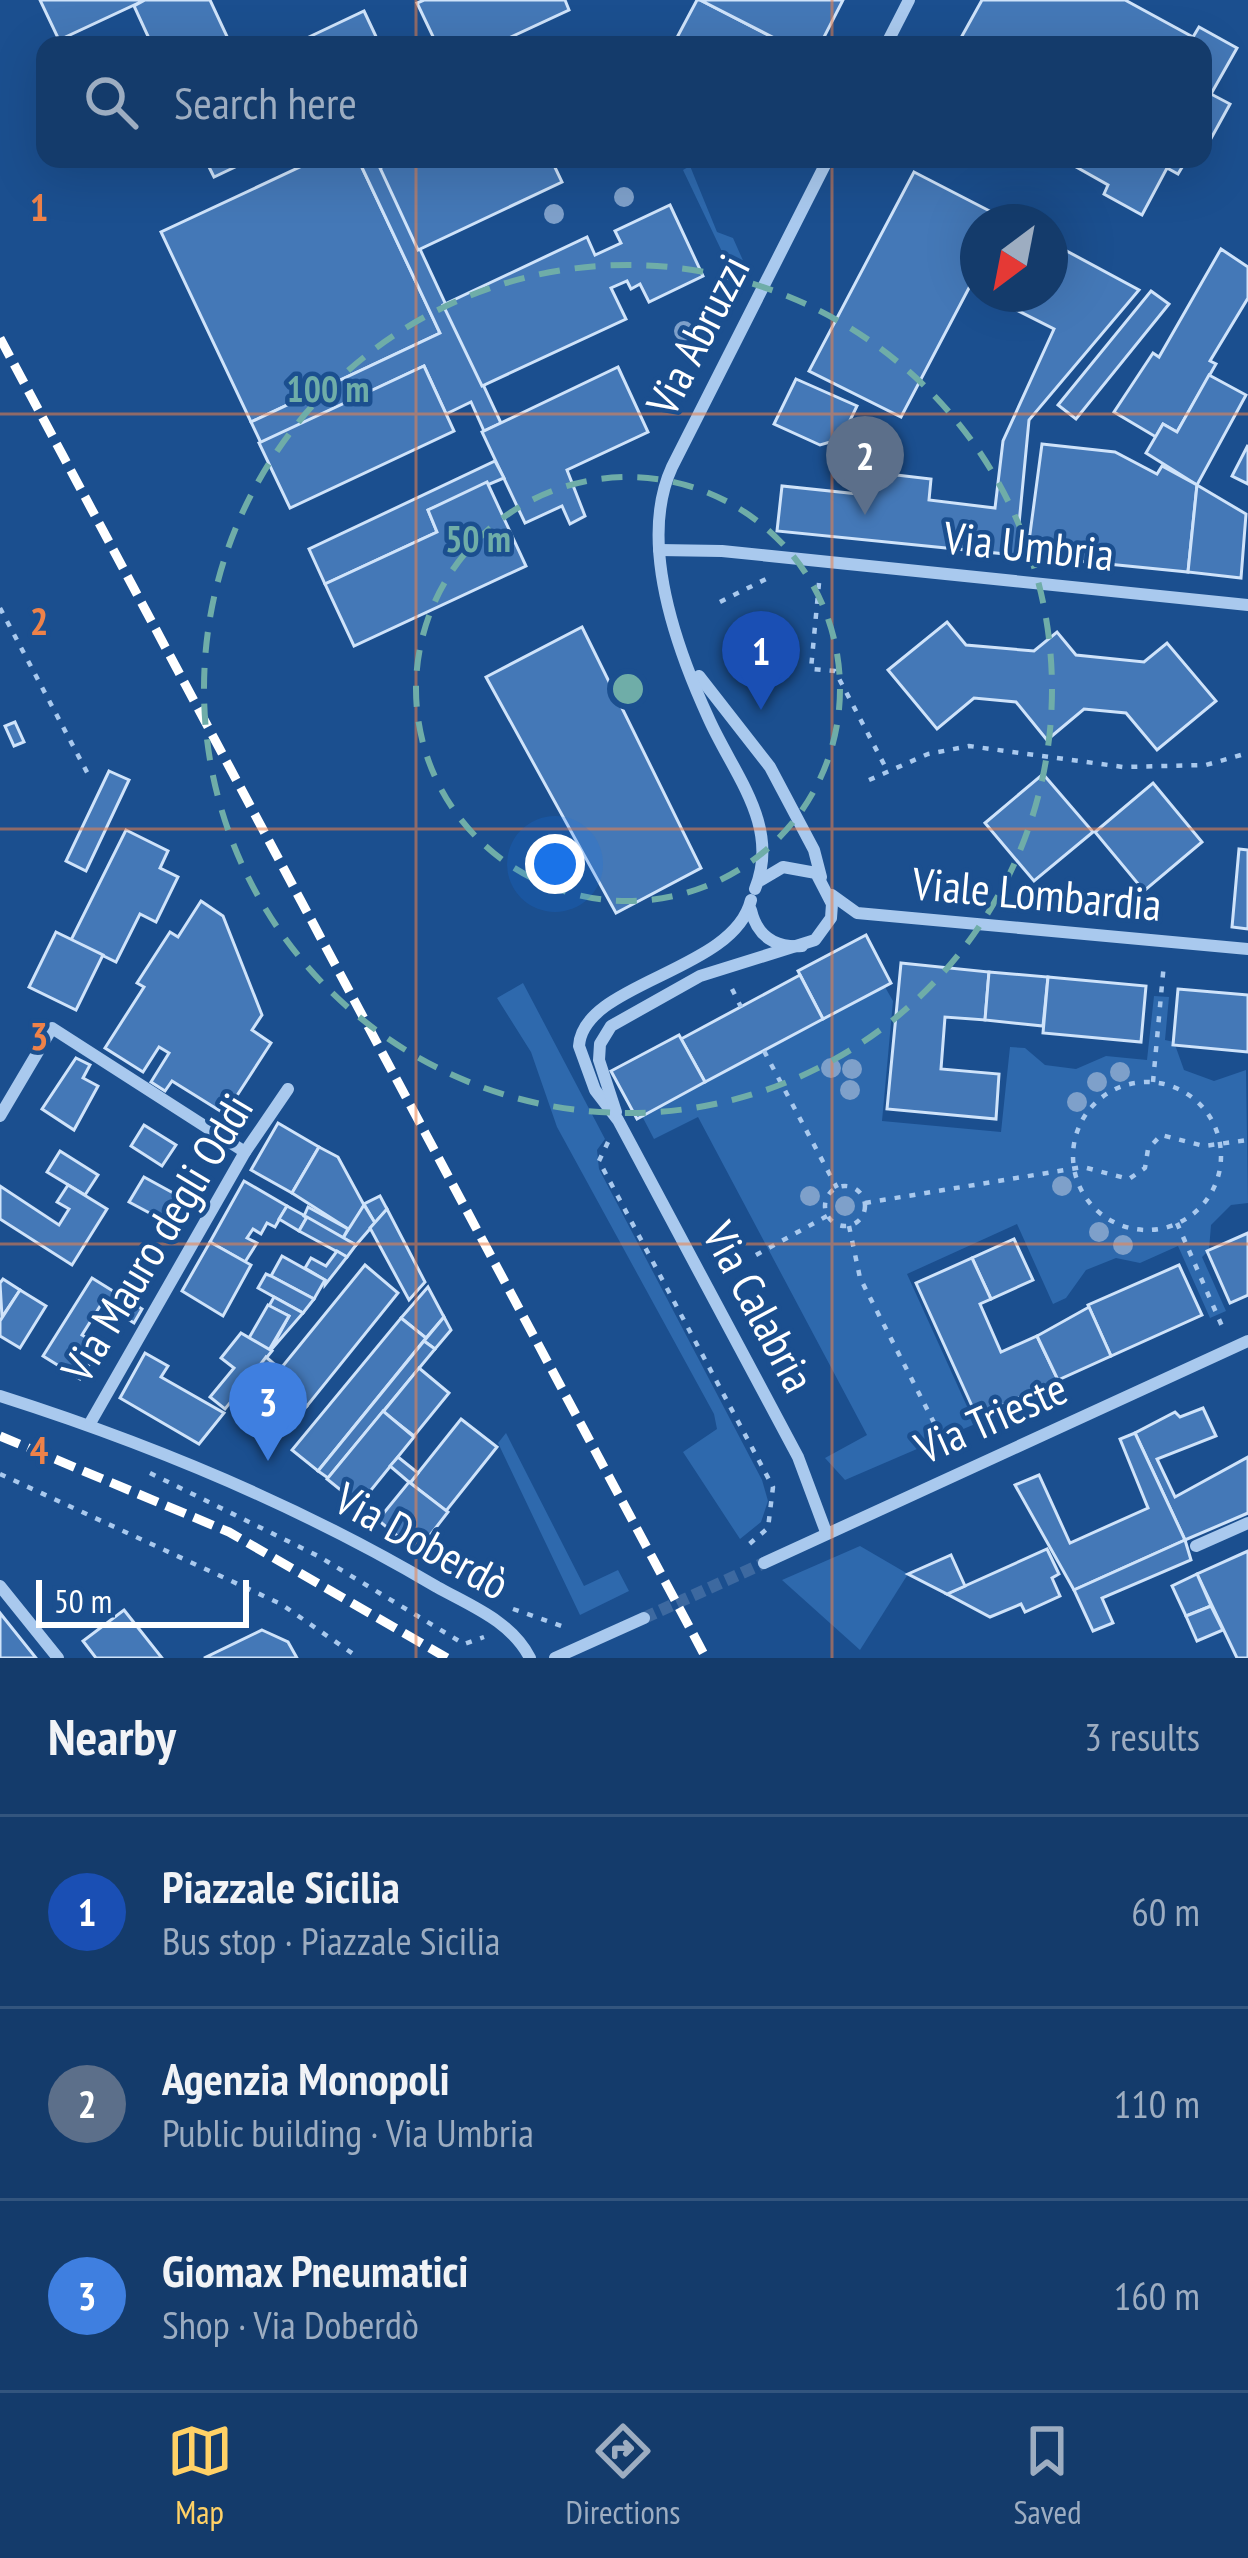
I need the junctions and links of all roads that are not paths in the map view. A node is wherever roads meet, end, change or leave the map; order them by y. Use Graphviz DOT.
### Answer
graph roads {
  1 [pos="909,0"];
  2 [pos="891,36"];
  3 [pos="823,168"];
  4 [pos="659,550"];
  5 [pos="1248,605"];
  6 [pos="686,655"];
  7 [pos="827,886"];
  8 [pos="753,895"];
  9 [pos="802,946"];
  10 [pos="1248,949"];
  11 [pos="288,1089"];
  12 [pos="0,1116"];
  13 [pos="618,1120"];
  14 [pos="245,1152"];
  15 [pos="1248,1341"];
  16 [pos="0,1396"];
  17 [pos="89,1425"];
  18 [pos="1248,1523"];
  19 [pos="826,1532"];
  20 [pos="1196,1546"];
  21 [pos="764,1563"];
  22 [pos="0,1586"];
  23 [pos="644,1618"];
  24 [pos="58,1658"];
  25 [pos="530,1658"];
  26 [pos="555,1658"];
  1 -- 2 [label="street"];
  3 -- 4 [label="street, Via Abruzzi"];
  4 -- 5 [label="street, Via Umbria"];
  4 -- 6 [label="street"];
  6 -- 7 [label="street"];
  6 -- 8 [label="street"];
  7 -- 8 [label="street, Viale Lombardia"];
  7 -- 9 [label="street"];
  7 -- 10 [label="street, Viale Lombardia"];
  8 -- 9 [label="street"];
  8 -- 13 [label="street, Via Calabria"];
  9 -- 13 [label="street, Via Calabria"];
  11 -- 14 [label="street, Via Mauro degli Oddi"];
  12 -- 14 [label="street"];
  13 -- 19 [label="street, Via Calabria"];
  14 -- 17 [label="street, Via Mauro degli Oddi"];
  15 -- 19 [label="street, Via Trieste"];
  16 -- 17 [label="street, Via Doberdò"];
  17 -- 25 [label="street, Via Doberdò"];
  18 -- 20 [label="street"];
  19 -- 21 [label="street, Via Trieste"];
  22 -- 24 [label="street"];
  23 -- 26 [label="street"];
}
